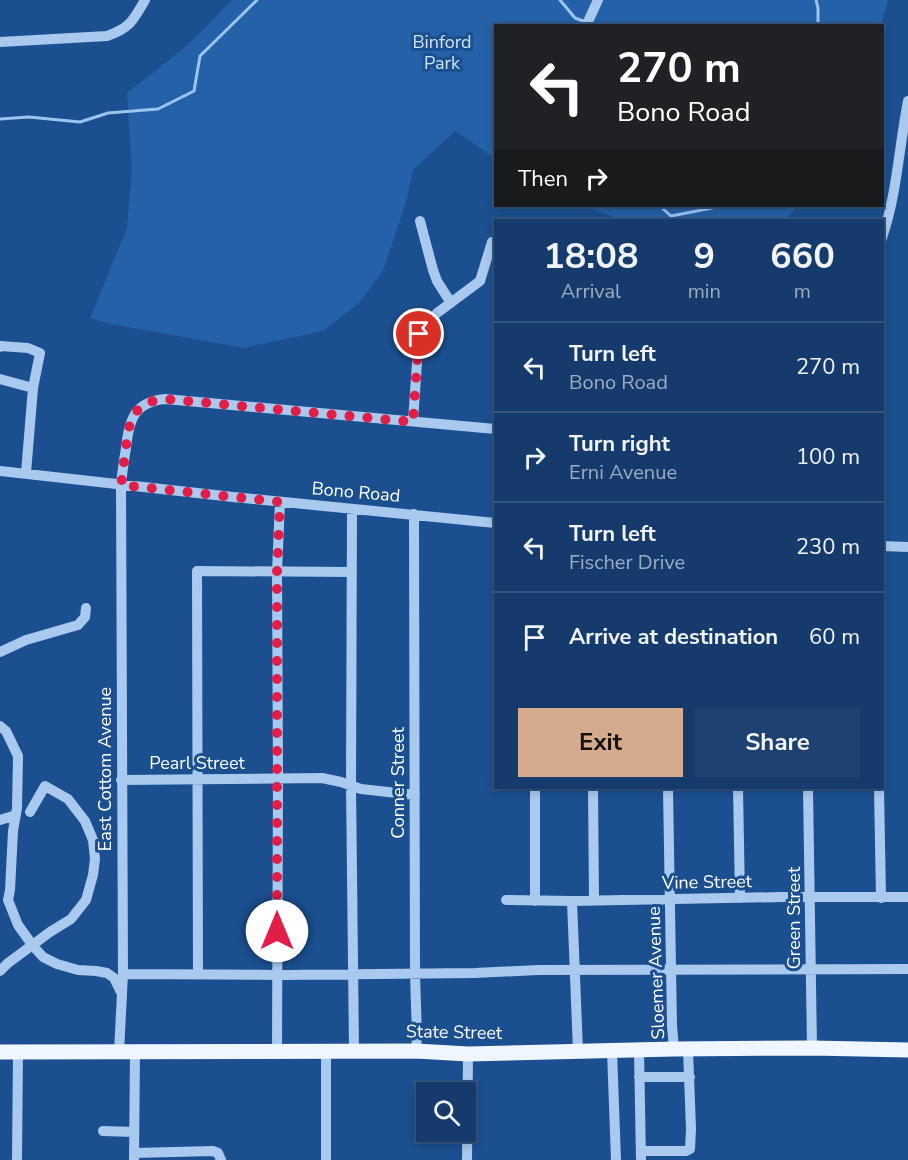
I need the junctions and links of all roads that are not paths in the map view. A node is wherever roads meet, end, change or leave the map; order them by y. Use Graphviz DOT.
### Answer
graph roads {
  1 [pos="145,0"];
  2 [pos="598,0"];
  3 [pos="588,21"];
  4 [pos="0,42"];
  5 [pos="908,101"];
  6 [pos="904,155"];
  7 [pos="420,221"];
  8 [pos="884,230"];
  9 [pos="493,242"];
  10 [pos="451,303"];
  11 [pos="0,347"];
  12 [pos="0,380"];
  13 [pos="33,388"];
  14 [pos="413,422"];
  15 [pos="494,429"];
  16 [pos="0,471"];
  17 [pos="26,473"];
  18 [pos="121,485"];
  19 [pos="280,502"];
  20 [pos="352,508"];
  21 [pos="414,514"];
  22 [pos="494,523"];
  23 [pos="884,546"];
  24 [pos="908,547"];
  25 [pos="277,572"];
  26 [pos="352,572"];
  27 [pos="86,608"];
  28 [pos="0,652"];
  29 [pos="0,726"];
  30 [pos="278,779"];
  31 [pos="122,780"];
  32 [pos="198,780"];
  33 [pos="351,785"];
  34 [pos="535,789"];
  35 [pos="593,789"];
  36 [pos="668,789"];
  37 [pos="738,789"];
  38 [pos="808,789"];
  39 [pos="879,789"];
  40 [pos="415,795"];
  41 [pos="30,812"];
  42 [pos="16,815"];
  43 [pos="0,820"];
  44 [pos="881,897"];
  45 [pos="908,897"];
  46 [pos="4,898"];
  47 [pos="740,898"];
  48 [pos="810,898"];
  49 [pos="670,899"];
  50 [pos="506,900"];
  51 [pos="535,900"];
  52 [pos="594,900"];
  53 [pos="572,901"];
  54 [pos="33,946"];
  55 [pos="0,954"];
  56 [pos="4,967"];
  57 [pos="810,969"];
  58 [pos="908,969"];
  59 [pos="671,970"];
  60 [pos="575,971"];
  61 [pos="415,973"];
  62 [pos="123,974"];
  63 [pos="198,974"];
  64 [pos="353,974"];
  65 [pos="276,975"];
  66 [pos="121,992"];
  67 [pos="813,1048"];
  68 [pos="681,1049"];
  69 [pos="639,1050"];
  70 [pos="908,1050"];
  71 [pos="354,1051"];
  72 [pos="416,1051"];
  73 [pos="578,1051"];
  74 [pos="612,1051"];
  75 [pos="0,1052"];
  76 [pos="18,1052"];
  77 [pos="119,1052"];
  78 [pos="135,1052"];
  79 [pos="277,1052"];
  80 [pos="326,1052"];
  81 [pos="468,1054"];
  82 [pos="639,1077"];
  83 [pos="690,1077"];
  84 [pos="103,1131"];
  85 [pos="134,1132"];
  86 [pos="641,1155"];
  87 [pos="134,1156"];
  88 [pos="17,1160"];
  89 [pos="221,1160"];
  90 [pos="326,1160"];
  91 [pos="467,1160"];
  92 [pos="616,1160"];
  1 -- 4 [label="street"];
  2 -- 3 [label="street"];
  5 -- 6 [label="street"];
  6 -- 8 [label="street"];
  7 -- 10 [label="street"];
  9 -- 10 [label="street"];
  10 -- 14 [label="street"];
  11 -- 13 [label="street"];
  12 -- 13 [label="street"];
  13 -- 17 [label="street"];
  14 -- 15 [label="street, East Cottom Avenue"];
  14 -- 18 [label="street, East Cottom Avenue"];
  16 -- 17 [label="street, Bono Road"];
  17 -- 18 [label="street, Bono Road"];
  18 -- 19 [label="street, Bono Road"];
  18 -- 31 [label="street, East Cottom Avenue"];
  19 -- 20 [label="street, Bono Road"];
  19 -- 25 [label="street"];
  20 -- 21 [label="street, Bono Road"];
  20 -- 26 [label="street"];
  21 -- 22 [label="street, Bono Road"];
  21 -- 40 [label="street, Conner Street"];
  23 -- 24 [label="street"];
  25 -- 26 [label="street"];
  25 -- 30 [label="street"];
  25 -- 32 [label="street"];
  26 -- 33 [label="street"];
  27 -- 28 [label="street"];
  29 -- 42 [label="street"];
  30 -- 32 [label="street, Pearl Street"];
  30 -- 33 [label="street, Pearl Street"];
  30 -- 65 [label="street"];
  31 -- 32 [label="street, Pearl Street"];
  31 -- 62 [label="street, East Cottom Avenue"];
  32 -- 63 [label="street"];
  33 -- 40 [label="street, Pearl Street"];
  33 -- 64 [label="street"];
  34 -- 51 [label="street"];
  35 -- 52 [label="street"];
  36 -- 49 [label="street, Sloemer Avenue"];
  37 -- 47 [label="street"];
  38 -- 48 [label="street, Green Street"];
  39 -- 44 [label="street"];
  40 -- 61 [label="street, Conner Street"];
  41 -- 54 [label="street"];
  42 -- 43 [label="street"];
  42 -- 46 [label="street"];
  44 -- 45 [label="street, Vine Street"];
  44 -- 48 [label="street, Vine Street"];
  46 -- 54 [label="street"];
  47 -- 48 [label="street, Vine Street"];
  47 -- 49 [label="street, Vine Street"];
  48 -- 57 [label="street, Green Street"];
  49 -- 52 [label="street, Vine Street"];
  49 -- 59 [label="street, Sloemer Avenue"];
  50 -- 51 [label="street, Vine Street"];
  51 -- 53 [label="street, Vine Street"];
  52 -- 53 [label="street, Vine Street"];
  53 -- 60 [label="street"];
  54 -- 56 [label="street"];
  54 -- 66 [label="street"];
  55 -- 56 [label="street"];
  57 -- 58 [label="street"];
  57 -- 59 [label="street"];
  57 -- 67 [label="street, Green Street"];
  59 -- 60 [label="street"];
  59 -- 68 [label="street, Sloemer Avenue"];
  60 -- 61 [label="street"];
  60 -- 73 [label="street"];
  61 -- 64 [label="street"];
  61 -- 72 [label="street, Conner Street"];
  62 -- 63 [label="street"];
  62 -- 66 [label="street, East Cottom Avenue"];
  63 -- 65 [label="street"];
  64 -- 65 [label="street"];
  64 -- 71 [label="street"];
  65 -- 79 [label="street"];
  66 -- 77 [label="street, East Cottom Avenue"];
  67 -- 68 [label="main road, State Street"];
  67 -- 70 [label="main road, State Street"];
  68 -- 69 [label="main road, State Street"];
  68 -- 83 [label="street, Sloemer Avenue"];
  69 -- 74 [label="main road, State Street"];
  69 -- 82 [label="street"];
  71 -- 72 [label="main road, State Street"];
  71 -- 80 [label="main road, State Street"];
  72 -- 81 [label="main road, State Street"];
  73 -- 74 [label="main road, State Street"];
  73 -- 81 [label="main road, State Street"];
  74 -- 92 [label="street"];
  75 -- 76 [label="main road, State Street"];
  76 -- 77 [label="main road, State Street"];
  76 -- 88 [label="street"];
  77 -- 78 [label="main road, State Street"];
  78 -- 79 [label="main road, State Street"];
  78 -- 85 [label="street"];
  79 -- 80 [label="main road, State Street"];
  80 -- 90 [label="street"];
  81 -- 91 [label="street"];
  82 -- 83 [label="street"];
  82 -- 86 [label="street"];
  83 -- 86 [label="street, Sloemer Avenue"];
  84 -- 85 [label="street"];
  85 -- 87 [label="street"];
  87 -- 89 [label="street"];
}
